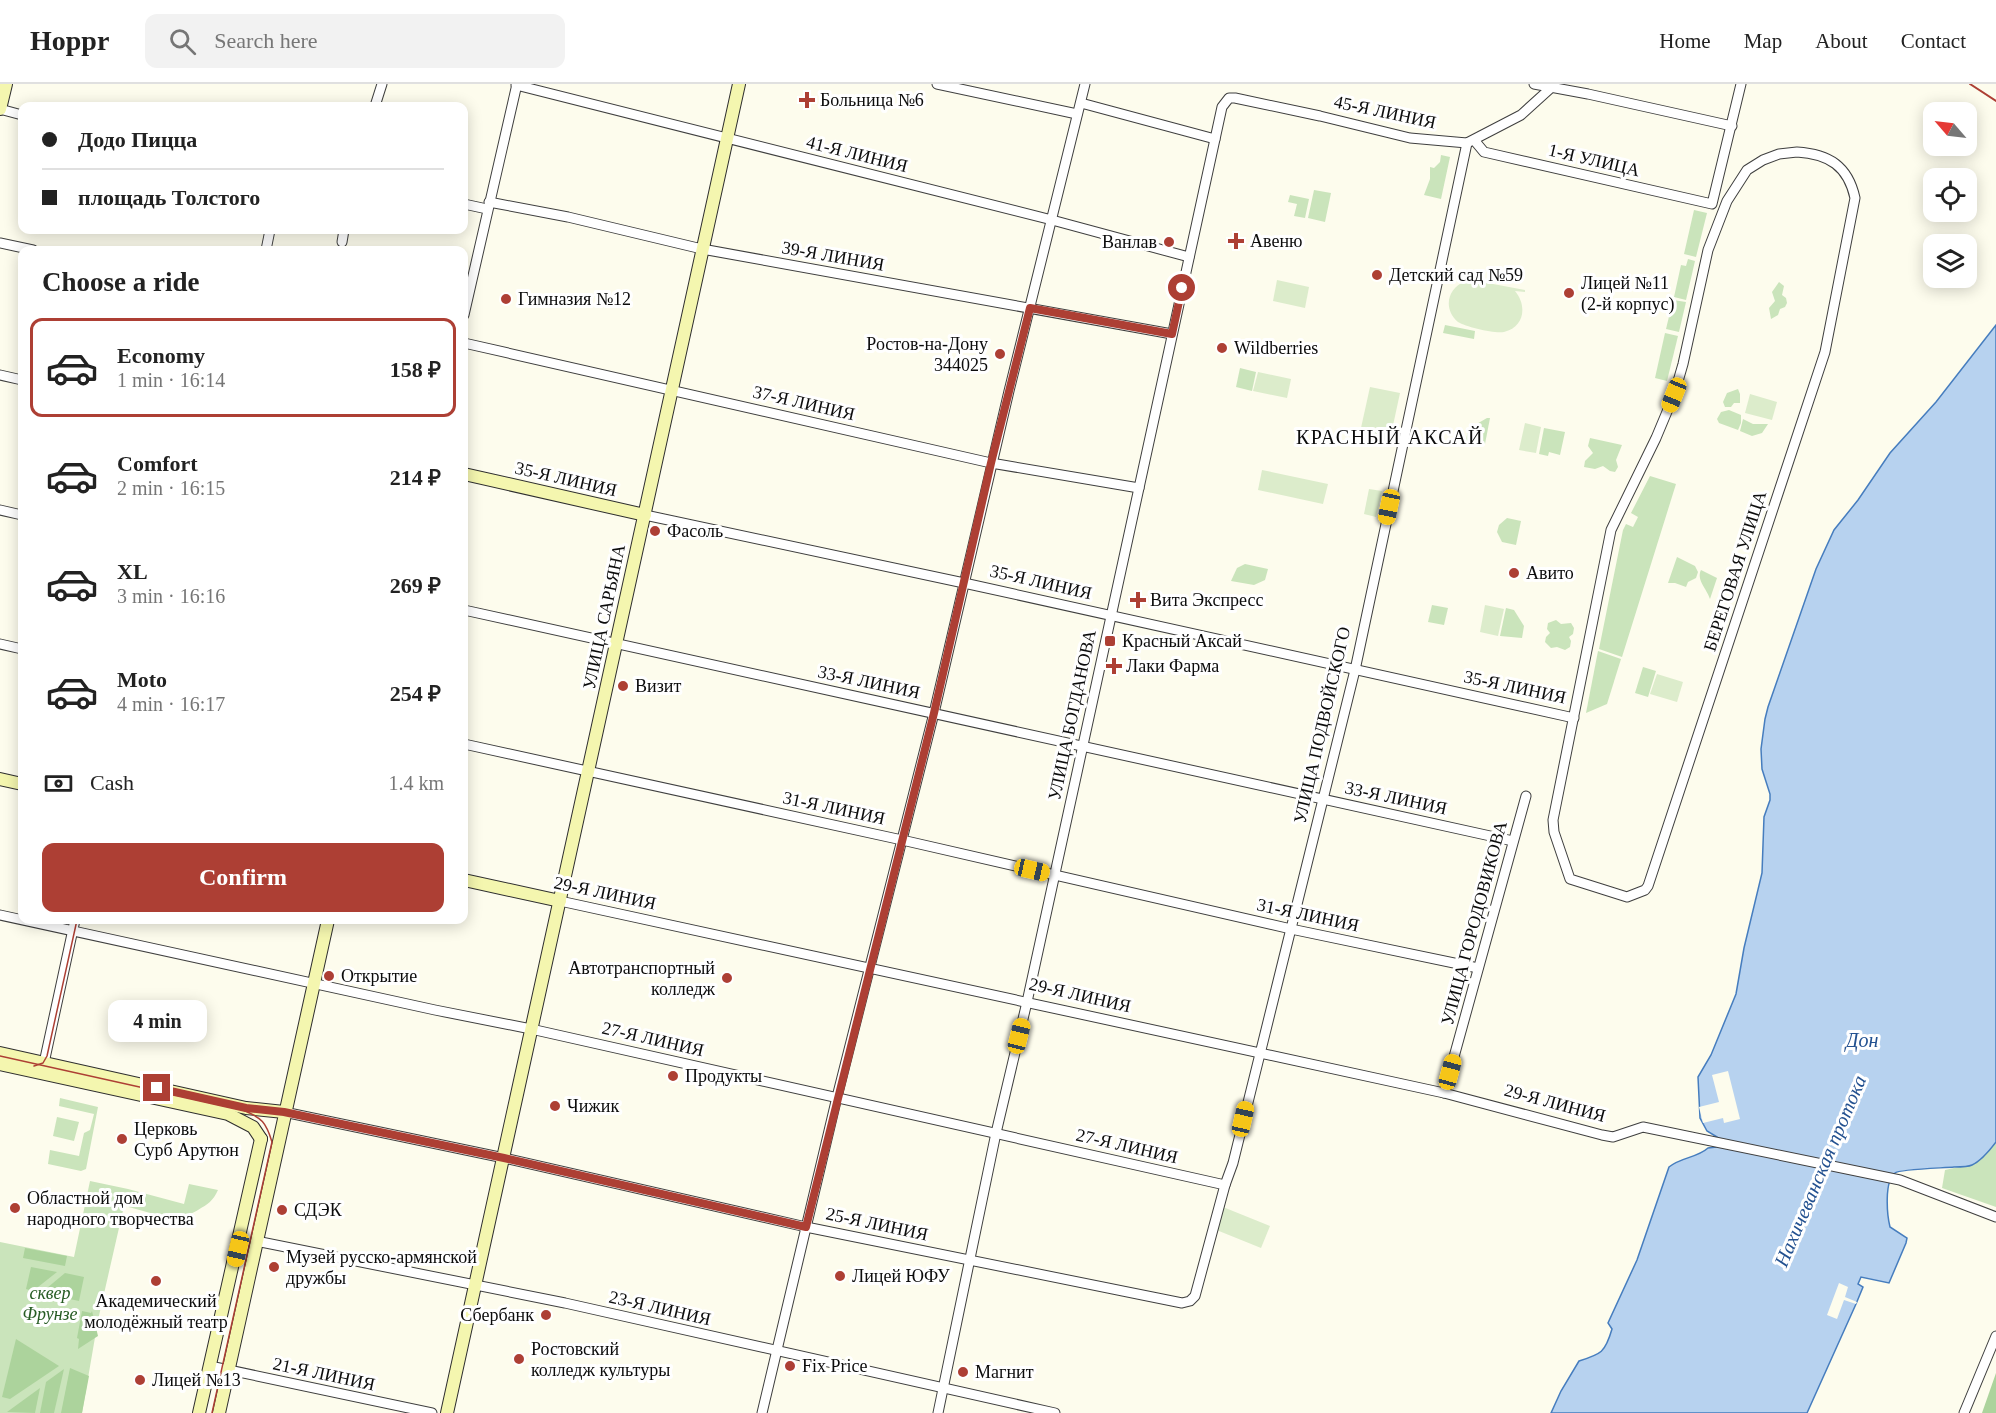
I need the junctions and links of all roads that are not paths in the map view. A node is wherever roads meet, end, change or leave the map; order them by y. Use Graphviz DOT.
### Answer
graph roads {
  1 [pos="6,84"];
  2 [pos="382,84"];
  3 [pos="739,84"];
  4 [pos="937,84"];
  5 [pos="1534,84"];
  6 [pos="1741,84"];
  7 [pos="517,85"];
  8 [pos="1083,85"];
  9 [pos="1552,86"];
  10 [pos="1589,89"];
  11 [pos="376,102"];
  12 [pos="1081,103"];
  13 [pos="1222,107"];
  14 [pos="0,109"];
  15 [pos="18,114"];
  16 [pos="1077,114"];
  17 [pos="1732,126"];
  18 [pos="728,139"];
  19 [pos="1215,139"];
  20 [pos="1471,142"];
  21 [pos="468,204"];
  22 [pos="488,205"];
  23 [pos="1052,220"];
  24 [pos="343,234"];
  25 [pos="342,242"];
  26 [pos="0,243"];
  27 [pos="18,247"];
  28 [pos="702,249"];
  29 [pos="1189,257"];
  30 [pos="468,297"];
  31 [pos="1030,308"];
  32 [pos="1172,334"];
  33 [pos="468,344"];
  34 [pos="0,375"];
  35 [pos="18,379"];
  36 [pos="671,390"];
  37 [pos="991,463"];
  38 [pos="468,475"];
  39 [pos="1139,488"];
  40 [pos="0,510"];
  41 [pos="18,514"];
  42 [pos="645,515"];
  43 [pos="964,583"];
  44 [pos="468,611"];
  45 [pos="1110,617"];
  46 [pos="0,644"];
  47 [pos="617,644"];
  48 [pos="18,648"];
  49 [pos="1355,670"];
  50 [pos="934,713"];
  51 [pos="1574,718"];
  52 [pos="468,745"];
  53 [pos="1082,746"];
  54 [pos="589,771"];
  55 [pos="0,779"];
  56 [pos="18,783"];
  57 [pos="1526,796"];
  58 [pos="1322,798"];
  59 [pos="902,840"];
  60 [pos="1514,841"];
  61 [pos="1054,874"];
  62 [pos="468,881"];
  63 [pos="560,901"];
  64 [pos="0,915"];
  65 [pos="18,919"];
  66 [pos="44,924"];
  67 [pos="74,924"];
  68 [pos="327,924"];
  69 [pos="1291,929"];
  70 [pos="73,930"];
  71 [pos="869,967"];
  72 [pos="1478,968"];
  73 [pos="313,983"];
  74 [pos="1027,1002"];
  75 [pos="531,1029"];
  76 [pos="0,1053"];
  77 [pos="1259,1054"];
  78 [pos="44,1063"];
  79 [pos="0,1064"];
  80 [pos="1444,1093"];
  81 [pos="837,1097"];
  82 [pos="284,1112"];
  83 [pos="996,1133"];
  84 [pos="261,1139"];
  85 [pos="504,1158"];
  86 [pos="1224,1185"];
  87 [pos="1996,1217"];
  88 [pos="806,1227"];
  89 [pos="256,1241"];
  90 [pos="969,1260"];
  91 [pos="475,1284"];
  92 [pos="1182,1303"];
  93 [pos="1996,1336"];
  94 [pos="777,1351"];
  95 [pos="210,1366"];
  96 [pos="228,1371"];
  97 [pos="943,1389"];
  98 [pos="199,1413"];
  99 [pos="219,1413"];
  100 [pos="432,1413"];
  101 [pos="447,1413"];
  102 [pos="762,1413"];
  103 [pos="938,1413"];
  104 [pos="1055,1413"];
  105 [pos="1964,1413"];
  1 -- 14 [label="main road"];
  2 -- 11 [label="street"];
  3 -- 18 [label="main road, УЛИЦА САРЬЯНА"];
  4 -- 16 [label="street"];
  5 -- 9 [label="street"];
  6 -- 17 [label="street"];
  7 -- 18 [label="street, 41-Я ЛИНИЯ"];
  7 -- 22 [label="street"];
  8 -- 12 [label="street"];
  9 -- 10 [label="street"];
  9 -- 20 [label="street"];
  10 -- 17 [label="street"];
  12 -- 16 [label="street"];
  12 -- 19 [label="street"];
  13 -- 19 [label="street, УЛИЦА БОГДАНОВА"];
  13 -- 20 [label="street, 45-Я ЛИНИЯ"];
  14 -- 15 [label="street"];
  16 -- 23 [label="street"];
  17 -- 20 [label="street, 1-Я УЛИЦА"];
  18 -- 23 [label="street, 41-Я ЛИНИЯ"];
  18 -- 28 [label="main road, УЛИЦА САРЬЯНА"];
  19 -- 29 [label="street, УЛИЦА БОГДАНОВА"];
  20 -- 49 [label="street, УЛИЦА ПОДВОЙСКОГО"];
  21 -- 22 [label="street, 39-Я ЛИНИЯ"];
  22 -- 28 [label="street, 39-Я ЛИНИЯ"];
  22 -- 30 [label="street"];
  23 -- 29 [label="street, 41-Я ЛИНИЯ"];
  23 -- 31 [label="street"];
  24 -- 25 [label="street"];
  26 -- 27 [label="street"];
  28 -- 31 [label="street, 39-Я ЛИНИЯ"];
  28 -- 36 [label="main road, УЛИЦА САРЬЯНА"];
  29 -- 32 [label="street, УЛИЦА БОГДАНОВА"];
  31 -- 32 [label="street, 39-Я ЛИНИЯ"];
  31 -- 37 [label="street"];
  32 -- 39 [label="street, УЛИЦА БОГДАНОВА"];
  33 -- 36 [label="street, 37-Я ЛИНИЯ"];
  34 -- 35 [label="street"];
  36 -- 37 [label="street, 37-Я ЛИНИЯ"];
  36 -- 42 [label="main road, УЛИЦА САРЬЯНА"];
  37 -- 39 [label="street, 37-Я ЛИНИЯ"];
  37 -- 43 [label="street"];
  38 -- 42 [label="main road, 35-Я ЛИНИЯ"];
  39 -- 45 [label="street, УЛИЦА БОГДАНОВА"];
  40 -- 41 [label="street"];
  42 -- 43 [label="street, 35-Я ЛИНИЯ"];
  42 -- 47 [label="main road, УЛИЦА САРЬЯНА"];
  43 -- 45 [label="street, 35-Я ЛИНИЯ"];
  43 -- 50 [label="street"];
  44 -- 47 [label="street, 33-Я ЛИНИЯ"];
  45 -- 49 [label="street, 35-Я ЛИНИЯ"];
  45 -- 53 [label="street, УЛИЦА БОГДАНОВА"];
  46 -- 48 [label="street"];
  47 -- 50 [label="street, 33-Я ЛИНИЯ"];
  47 -- 54 [label="main road, УЛИЦА САРЬЯНА"];
  49 -- 51 [label="street, 35-Я ЛИНИЯ"];
  49 -- 58 [label="street, УЛИЦА ПОДВОЙСКОГО"];
  50 -- 53 [label="street, 33-Я ЛИНИЯ"];
  50 -- 59 [label="street"];
  51 -- 51 [label="street, БЕРЕГОВАЯ УЛИЦА"];
  52 -- 54 [label="street, 31-Я ЛИНИЯ"];
  53 -- 58 [label="street, 33-Я ЛИНИЯ"];
  53 -- 61 [label="street, УЛИЦА БОГДАНОВА"];
  54 -- 59 [label="street, 31-Я ЛИНИЯ"];
  54 -- 63 [label="main road, УЛИЦА САРЬЯНА"];
  55 -- 56 [label="main road"];
  57 -- 60 [label="street, УЛИЦА ГОРОДОВИКОВА"];
  58 -- 60 [label="street, 33-Я ЛИНИЯ"];
  58 -- 69 [label="street, УЛИЦА ПОДВОЙСКОГО"];
  59 -- 61 [label="street, 31-Я ЛИНИЯ"];
  59 -- 71 [label="street"];
  60 -- 72 [label="street, УЛИЦА ГОРОДОВИКОВА"];
  61 -- 69 [label="street, 31-Я ЛИНИЯ"];
  61 -- 74 [label="street, УЛИЦА БОГДАНОВА"];
  62 -- 63 [label="main road, 29-Я ЛИНИЯ"];
  63 -- 71 [label="street, 29-Я ЛИНИЯ"];
  63 -- 75 [label="main road, УЛИЦА САРЬЯНА"];
  64 -- 65 [label="street, 27-Я ЛИНИЯ"];
  66 -- 70 [label="street, 27-Я ЛИНИЯ"];
  67 -- 70 [label="street"];
  68 -- 73 [label="main road"];
  69 -- 72 [label="street, 31-Я ЛИНИЯ"];
  69 -- 77 [label="street, УЛИЦА ПОДВОЙСКОГО"];
  70 -- 73 [label="street, 27-Я ЛИНИЯ"];
  70 -- 78 [label="street"];
  71 -- 74 [label="street, 29-Я ЛИНИЯ"];
  71 -- 81 [label="street"];
  72 -- 80 [label="street, УЛИЦА ГОРОДОВИКОВА"];
  73 -- 75 [label="street, 27-Я ЛИНИЯ"];
  73 -- 82 [label="main road"];
  74 -- 77 [label="street, 29-Я ЛИНИЯ"];
  74 -- 83 [label="street, УЛИЦА БОГДАНОВА"];
  75 -- 81 [label="street, 27-Я ЛИНИЯ"];
  75 -- 85 [label="main road, УЛИЦА САРЬЯНА"];
  76 -- 78 [label="main road"];
  77 -- 80 [label="street, 29-Я ЛИНИЯ"];
  77 -- 86 [label="street, УЛИЦА ПОДВОЙСКОГО"];
  78 -- 82 [label="main road"];
  79 -- 84 [label="main road"];
  80 -- 87 [label="street, 29-Я ЛИНИЯ"];
  81 -- 83 [label="street, 27-Я ЛИНИЯ"];
  81 -- 88 [label="street"];
  82 -- 84 [label="main road"];
  82 -- 85 [label="street, 25-Я ЛИНИЯ"];
  82 -- 89 [label="main road"];
  83 -- 86 [label="street, 27-Я ЛИНИЯ"];
  83 -- 90 [label="street, УЛИЦА БОГДАНОВА"];
  84 -- 95 [label="main road"];
  85 -- 88 [label="street, 25-Я ЛИНИЯ"];
  85 -- 91 [label="main road, УЛИЦА САРЬЯНА"];
  86 -- 92 [label="street, УЛИЦА ПОДВОЙСКОГО"];
  88 -- 90 [label="street, 25-Я ЛИНИЯ"];
  88 -- 94 [label="street"];
  89 -- 91 [label="street, 23-Я ЛИНИЯ"];
  89 -- 96 [label="main road"];
  90 -- 92 [label="street, 25-Я ЛИНИЯ"];
  90 -- 97 [label="street, УЛИЦА БОГДАНОВА"];
  91 -- 94 [label="street, 23-Я ЛИНИЯ"];
  91 -- 101 [label="main road, УЛИЦА САРЬЯНА"];
  93 -- 105 [label="street"];
  94 -- 97 [label="street, 23-Я ЛИНИЯ"];
  94 -- 102 [label="street"];
  95 -- 96 [label="street, 21-Я ЛИНИЯ"];
  95 -- 98 [label="main road"];
  96 -- 99 [label="main road"];
  96 -- 100 [label="street, 21-Я ЛИНИЯ"];
  97 -- 103 [label="street, УЛИЦА БОГДАНОВА"];
  97 -- 104 [label="street, 23-Я ЛИНИЯ"];
}
